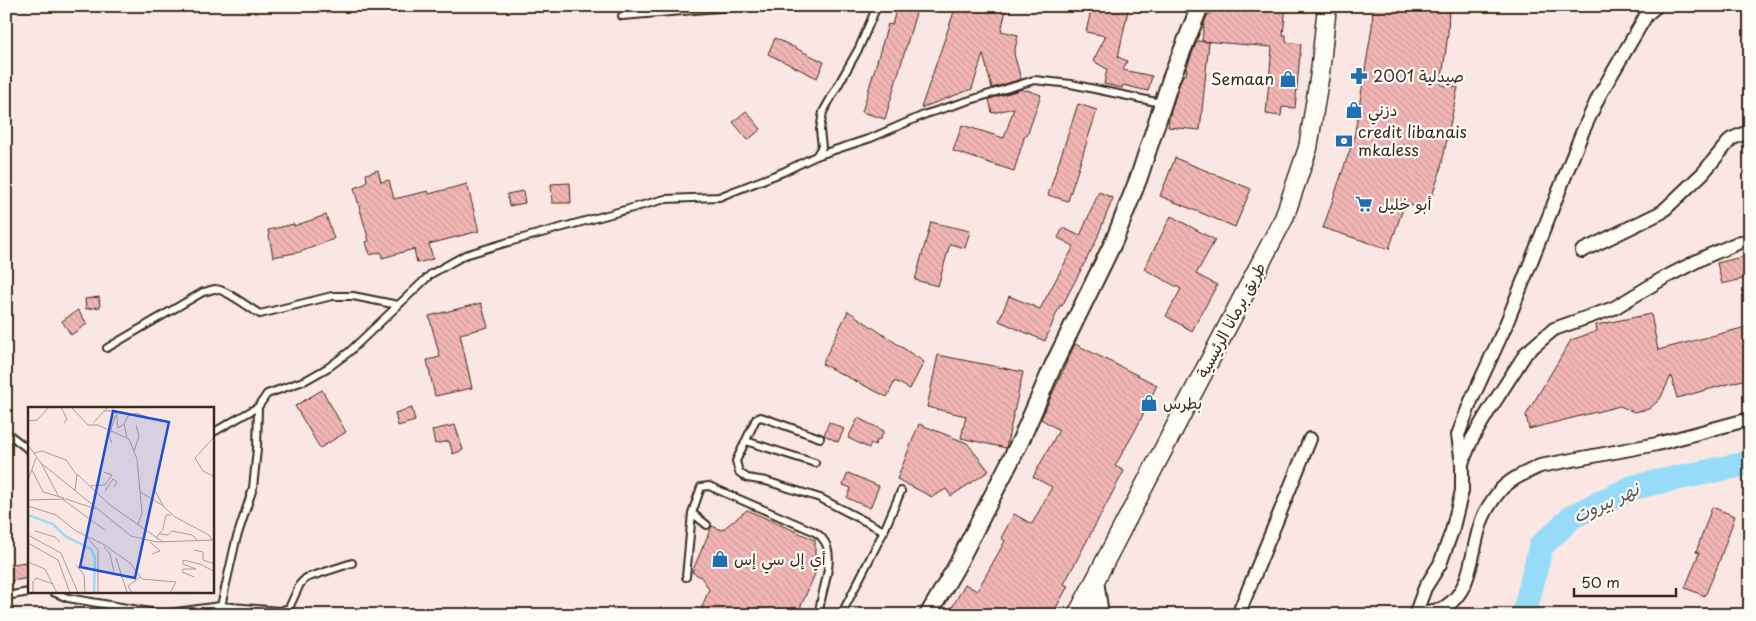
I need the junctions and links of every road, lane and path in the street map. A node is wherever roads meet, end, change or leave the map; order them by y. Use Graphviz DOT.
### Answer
graph roads {
  1 [pos="743,6"];
  2 [pos="877,6"];
  3 [pos="1200,6"];
  4 [pos="1327,6"];
  5 [pos="1650,9"];
  6 [pos="622,16"];
  7 [pos="1162,104"];
  8 [pos="1750,131"];
  9 [pos="816,156"];
  10 [pos="1740,242"];
  11 [pos="1582,251"];
  12 [pos="398,305"];
  13 [pos="108,348"];
  14 [pos="258,406"];
  15 [pos="1750,419"];
  16 [pos="6,432"];
  17 [pos="214,432"];
  18 [pos="820,438"];
  19 [pos="1310,439"];
  20 [pos="746,441"];
  21 [pos="28,449"];
  22 [pos="814,463"];
  23 [pos="1462,463"];
  24 [pos="901,491"];
  25 [pos="692,513"];
  26 [pos="707,525"];
  27 [pos="884,530"];
  28 [pos="352,563"];
  29 [pos="686,577"];
  30 [pos="1095,580"];
  31 [pos="28,592"];
  32 [pos="58,594"];
  33 [pos="6,596"];
  34 [pos="220,606"];
  35 [pos="1415,614"];
  36 [pos="219,615"];
  37 [pos="819,615"];
  38 [pos="841,615"];
  39 [pos="928,615"];
  40 [pos="1077,615"];
  41 [pos="1100,615"];
  42 [pos="1238,615"];
  1 -- 6 [label="lane"];
  2 -- 9 [label="lane"];
  3 -- 7 [label="street"];
  4 -- 30 [label="main road, طريق برمانا الرئيسية"];
  5 -- 23 [label="street"];
  7 -- 9 [label="lane"];
  7 -- 39 [label="street"];
  8 -- 11 [label="street"];
  9 -- 12 [label="lane"];
  10 -- 23 [label="street"];
  12 -- 13 [label="lane"];
  12 -- 14 [label="lane"];
  14 -- 17 [label="lane"];
  14 -- 34 [label="lane"];
  15 -- 35 [label="street"];
  16 -- 21 [label="lane"];
  18 -- 20 [label="lane"];
  19 -- 42 [label="street"];
  20 -- 22 [label="lane"];
  20 -- 27 [label="lane"];
  23 -- 35 [label="street"];
  24 -- 27 [label="lane"];
  25 -- 26 [label="lane"];
  25 -- 29 [label="lane"];
  25 -- 37 [label="lane"];
  27 -- 38 [label="lane"];
  28 -- 34 [label="lane"];
  30 -- 40 [label="main road, طريق برمانا الرئيسية"];
  30 -- 41 [label="street"];
  31 -- 33 [label="lane"];
  32 -- 34 [label="lane"];
  34 -- 36 [label="lane"];
}
